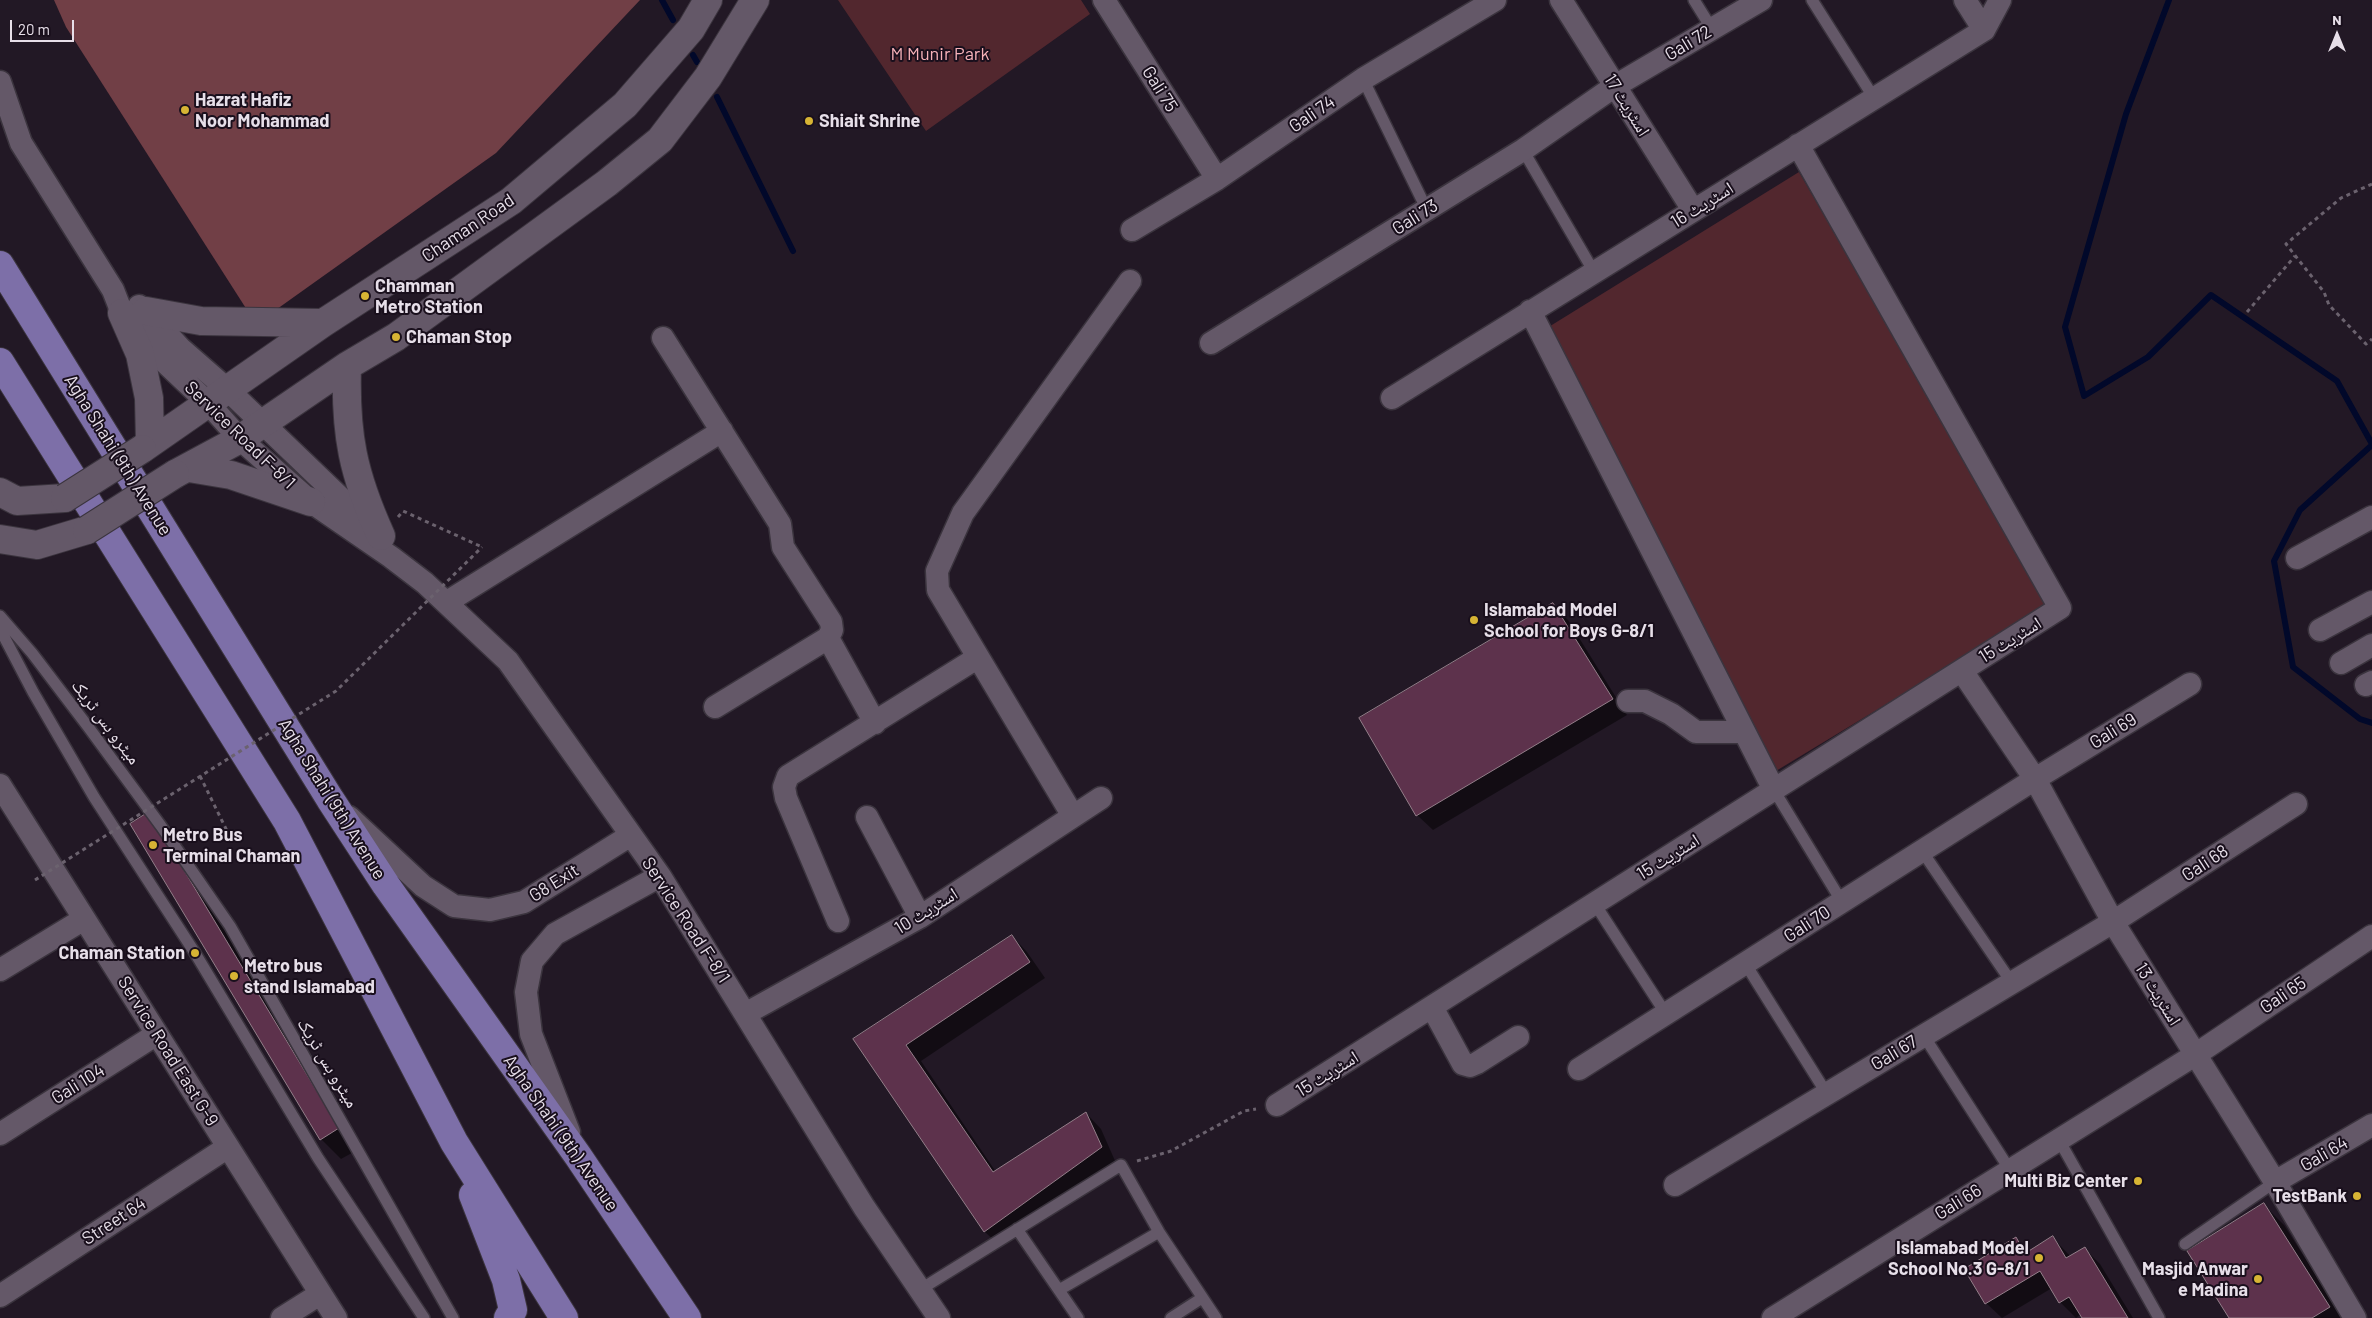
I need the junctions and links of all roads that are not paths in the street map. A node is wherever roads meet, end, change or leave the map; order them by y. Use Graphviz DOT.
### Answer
graph roads {
  1 [pos="708,0"];
  2 [pos="755,0"];
  3 [pos="1104,0"];
  4 [pos="1495,0"];
  5 [pos="1561,0"];
  6 [pos="1694,0"];
  7 [pos="1761,0"];
  8 [pos="1812,0"];
  9 [pos="1965,0"];
  10 [pos="2000,0"];
  11 [pos="1712,29"];
  12 [pos="1984,30"];
  13 [pos="1363,79"];
  14 [pos="0,82"];
  15 [pos="1615,86"];
  16 [pos="1874,98"];
  17 [pos="1798,145"];
  18 [pos="1523,150"];
  19 [pos="1217,179"];
  20 [pos="1427,210"];
  21 [pos="1693,210"];
  22 [pos="1132,230"];
  23 [pos="0,265"];
  24 [pos="1594,272"];
  25 [pos="1130,281"];
  26 [pos="127,304"];
  27 [pos="1530,311"];
  28 [pos="323,323"];
  29 [pos="663,338"];
  30 [pos="1211,343"];
  31 [pos="0,362"];
  32 [pos="347,366"];
  33 [pos="218,397"];
  34 [pos="1392,398"];
  35 [pos="262,424"];
  36 [pos="722,431"];
  37 [pos="229,445"];
  38 [pos="146,446"];
  39 [pos="182,471"];
  40 [pos="0,492"];
  41 [pos="311,502"];
  42 [pos="2372,517"];
  43 [pos="0,539"];
  44 [pos="386,547"];
  45 [pos="2298,558"];
  46 [pos="447,602"];
  47 [pos="2372,602"];
  48 [pos="0,616"];
  49 [pos="0,629"];
  50 [pos="2320,630"];
  51 [pos="828,638"];
  52 [pos="2372,646"];
  53 [pos="978,658"];
  54 [pos="2341,663"];
  55 [pos="1962,671"];
  56 [pos="2190,684"];
  57 [pos="1628,701"];
  58 [pos="715,707"];
  59 [pos="875,723"];
  60 [pos="1744,732"];
  61 [pos="2035,779"];
  62 [pos="1774,790"];
  63 [pos="2,794"];
  64 [pos="1100,798"];
  65 [pos="330,799"];
  66 [pos="2296,804"];
  67 [pos="1072,816"];
  68 [pos="867,817"];
  69 [pos="630,835"];
  70 [pos="1922,851"];
  71 [pos="660,876"];
  72 [pos="1842,902"];
  73 [pos="1595,904"];
  74 [pos="920,917"];
  75 [pos="84,919"];
  76 [pos="838,921"];
  77 [pos="2113,922"];
  78 [pos="2372,936"];
  79 [pos="1746,963"];
  80 [pos="0,970"];
  81 [pos="2012,983"];
  82 [pos="1432,1007"];
  83 [pos="745,1014"];
  84 [pos="1666,1014"];
  85 [pos="157,1034"];
  86 [pos="1924,1036"];
  87 [pos="1518,1037"];
  88 [pos="2195,1055"];
  89 [pos="1579,1069"];
  90 [pos="1827,1094"];
  91 [pos="1277,1105"];
  92 [pos="2372,1126"];
  93 [pos="0,1134"];
  94 [pos="2059,1140"];
  95 [pos="454,1142"];
  96 [pos="228,1147"];
  97 [pos="578,1156"];
  98 [pos="2010,1170"];
  99 [pos="2275,1182"];
  100 [pos="1675,1185"];
  101 [pos="1017,1229"];
  102 [pos="1159,1232"];
  103 [pos="2185,1244"];
  104 [pos="921,1289"];
  105 [pos="1059,1290"];
  106 [pos="320,1294"];
  107 [pos="0,1296"];
  108 [pos="1202,1298"];
  109 [pos="282,1318"];
  110 [pos="336,1318"];
  111 [pos="424,1318"];
  112 [pos="453,1318"];
  113 [pos="508,1318"];
  114 [pos="564,1318"];
  115 [pos="687,1318"];
  116 [pos="939,1318"];
  117 [pos="1078,1318"];
  118 [pos="1172,1318"];
  119 [pos="1216,1318"];
  120 [pos="1773,1318"];
  121 [pos="2159,1318"];
  122 [pos="2355,1318"];
  1 -- 28 [label="street, Chaman Road"];
  2 -- 32 [label="street"];
  3 -- 19 [label="street, Gali 75"];
  4 -- 13 [label="street, Gali 74"];
  5 -- 15 [label="street, اسٹریٹ 17"];
  6 -- 11 [label="lane"];
  7 -- 11 [label="street, Gali 72"];
  8 -- 16 [label="lane"];
  9 -- 12 [label="street"];
  10 -- 12 [label="street"];
  11 -- 15 [label="street, Gali 72"];
  12 -- 16 [label="street, اسٹریٹ 16"];
  13 -- 19 [label="street, Gali 74"];
  13 -- 20 [label="lane"];
  14 -- 26 [label="street, Service Road F-8/1"];
  15 -- 18 [label="street, Gali 73"];
  15 -- 21 [label="street, اسٹریٹ 17"];
  16 -- 17 [label="street, اسٹریٹ 16"];
  17 -- 21 [label="street, اسٹریٹ 16"];
  17 -- 55 [label="street, اسٹریٹ 15"];
  18 -- 20 [label="street, Gali 73"];
  18 -- 24 [label="lane"];
  19 -- 22 [label="street, Gali 74"];
  20 -- 30 [label="street, Gali 73"];
  21 -- 24 [label="street, اسٹریٹ 16"];
  23 -- 65 [label="main road, Agha Shahi (9th) Avenue"];
  24 -- 27 [label="street, اسٹریٹ 16"];
  25 -- 53 [label="street"];
  26 -- 28 [label="street"];
  26 -- 33 [label="street, Service Road F-8/1"];
  26 -- 38 [label="street"];
  27 -- 34 [label="street, اسٹریٹ 16"];
  27 -- 60 [label="street"];
  28 -- 33 [label="street, Chaman Road"];
  29 -- 36 [label="street"];
  31 -- 95 [label="main road"];
  32 -- 35 [label="street"];
  32 -- 44 [label="street"];
  33 -- 35 [label="street, Service Road F-8/1"];
  33 -- 37 [label="street, Service Road F-8/1"];
  33 -- 38 [label="street, Chaman Road"];
  35 -- 37 [label="street"];
  35 -- 44 [label="street, Service Road F-8/1"];
  36 -- 46 [label="street"];
  36 -- 51 [label="street"];
  37 -- 39 [label="street"];
  37 -- 41 [label="street, Service Road F-8/1"];
  38 -- 40 [label="street, Chaman Road, bridge"];
  39 -- 41 [label="street"];
  39 -- 43 [label="street, bridge"];
  41 -- 44 [label="street, Service Road F-8/1"];
  42 -- 45 [label="street"];
  44 -- 46 [label="street, Service Road F-8/1"];
  46 -- 69 [label="street, Service Road F-8/1"];
  47 -- 50 [label="street"];
  48 -- 112 [label="lane, میٹرو بس ٹریک"];
  49 -- 111 [label="lane"];
  51 -- 58 [label="street"];
  51 -- 59 [label="street"];
  52 -- 54 [label="street"];
  53 -- 59 [label="street"];
  53 -- 67 [label="street"];
  55 -- 61 [label="street, اسٹریٹ 13"];
  55 -- 62 [label="street, اسٹریٹ 15"];
  56 -- 61 [label="street, Gali 69"];
  57 -- 60 [label="street"];
  59 -- 76 [label="street"];
  60 -- 62 [label="street"];
  61 -- 70 [label="street, Gali 70"];
  61 -- 77 [label="street, اسٹریٹ 13"];
  62 -- 72 [label="lane"];
  62 -- 73 [label="street, اسٹریٹ 15"];
  63 -- 75 [label="street, Service Road East G-9"];
  64 -- 67 [label="street, اسٹریٹ 10"];
  65 -- 69 [label="street, G8 Exit"];
  65 -- 97 [label="main road, Agha Shahi (9th) Avenue"];
  66 -- 77 [label="street, Gali 68"];
  67 -- 74 [label="street, اسٹریٹ 10"];
  68 -- 74 [label="street"];
  69 -- 71 [label="street, Service Road F-8/1"];
  70 -- 72 [label="street, Gali 70"];
  70 -- 81 [label="lane"];
  71 -- 83 [label="street, Service Road F-8/1"];
  71 -- 97 [label="street"];
  72 -- 79 [label="street, Gali 70"];
  73 -- 82 [label="street, اسٹریٹ 15"];
  73 -- 84 [label="lane"];
  74 -- 83 [label="street, اسٹریٹ 10"];
  75 -- 80 [label="street"];
  75 -- 85 [label="street, Service Road East G-9"];
  77 -- 81 [label="street, Gali 67"];
  77 -- 88 [label="street, اسٹریٹ 13"];
  78 -- 88 [label="street, Gali 65"];
  79 -- 84 [label="street, Gali 70"];
  79 -- 90 [label="lane"];
  81 -- 86 [label="street, Gali 67"];
  82 -- 87 [label="street"];
  82 -- 91 [label="street, اسٹریٹ 15"];
  83 -- 104 [label="street, Service Road F-8/1"];
  84 -- 89 [label="street, Gali 70"];
  85 -- 93 [label="street, Gali 104"];
  85 -- 96 [label="street, Service Road East G-9"];
  86 -- 90 [label="street, Gali 67"];
  86 -- 98 [label="lane"];
  88 -- 94 [label="street, Gali 66"];
  88 -- 99 [label="street, اسٹریٹ 13"];
  90 -- 100 [label="street, Gali 67"];
  92 -- 99 [label="street, Gali 64"];
  94 -- 98 [label="street, Gali 66"];
  94 -- 121 [label="lane"];
  95 -- 113 [label="main road"];
  95 -- 114 [label="main road"];
  96 -- 106 [label="street, Service Road East G-9"];
  96 -- 107 [label="street, Street 64"];
  97 -- 115 [label="main road, Agha Shahi (9th) Avenue"];
  98 -- 120 [label="street, Gali 66"];
  99 -- 103 [label="lane"];
  99 -- 122 [label="street, اسٹریٹ 13"];
  101 -- 102 [label="lane"];
  101 -- 104 [label="lane"];
  101 -- 105 [label="lane"];
  102 -- 105 [label="lane"];
  102 -- 108 [label="lane"];
  104 -- 116 [label="street, Service Road F-8/1"];
  105 -- 117 [label="lane"];
  106 -- 109 [label="street"];
  106 -- 110 [label="street, Service Road East G-9"];
  108 -- 118 [label="lane"];
  108 -- 119 [label="lane"];
}
